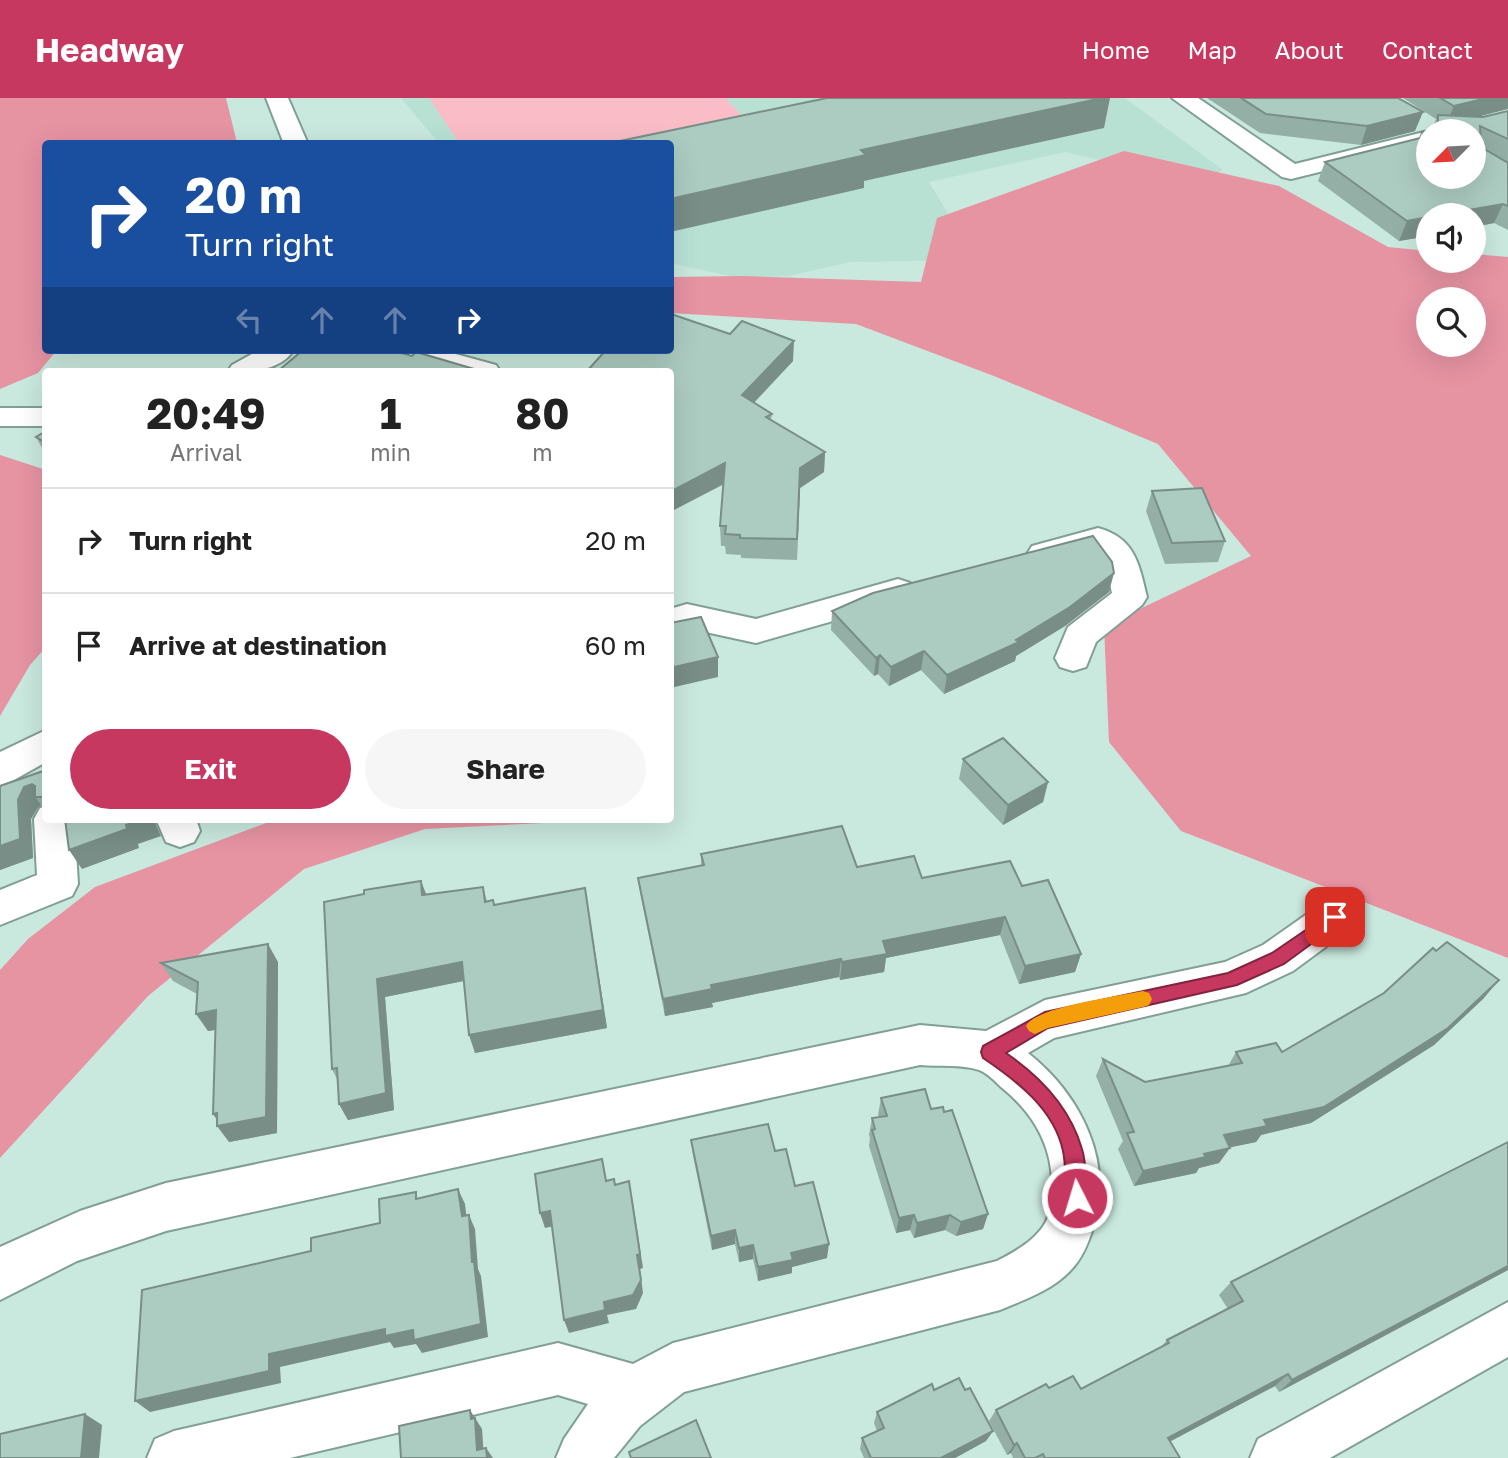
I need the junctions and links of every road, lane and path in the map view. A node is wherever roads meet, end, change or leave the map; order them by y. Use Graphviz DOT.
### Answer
graph roads {
  1 [pos="277,98"];
  2 [pos="1183,98"];
  3 [pos="1416,130"];
  4 [pos="294,140"];
  5 [pos="273,354"];
  6 [pos="423,354"];
  7 [pos="247,368"];
  8 [pos="475,368"];
  9 [pos="0,417"];
  10 [pos="42,417"];
  11 [pos="1007,564"];
  12 [pos="932,583"];
  13 [pos="674,620"];
  14 [pos="1073,658"];
  15 [pos="42,746"];
  16 [pos="0,770"];
  17 [pos="54,823"];
  18 [pos="0,908"];
  19 [pos="1335,917"];
  20 [pos="990,1052"];
  21 [pos="0,1275"];
  22 [pos="1508,1328"];
  23 [pos="636,1391"];
  24 [pos="174,1458"];
  25 [pos="583,1458"];
  26 [pos="1278,1458"];
  1 -- 4 [label="street"];
  2 -- 3 [label="street"];
  5 -- 7 [label="street"];
  6 -- 8 [label="street"];
  9 -- 10 [label="street"];
  11 -- 14 [label="street"];
  12 -- 13 [label="street"];
  15 -- 16 [label="street"];
  17 -- 18 [label="street"];
  19 -- 20 [label="street"];
  20 -- 21 [label="street"];
  20 -- 23 [label="street"];
  22 -- 26 [label="street"];
  23 -- 24 [label="street"];
  23 -- 25 [label="street"];
}
